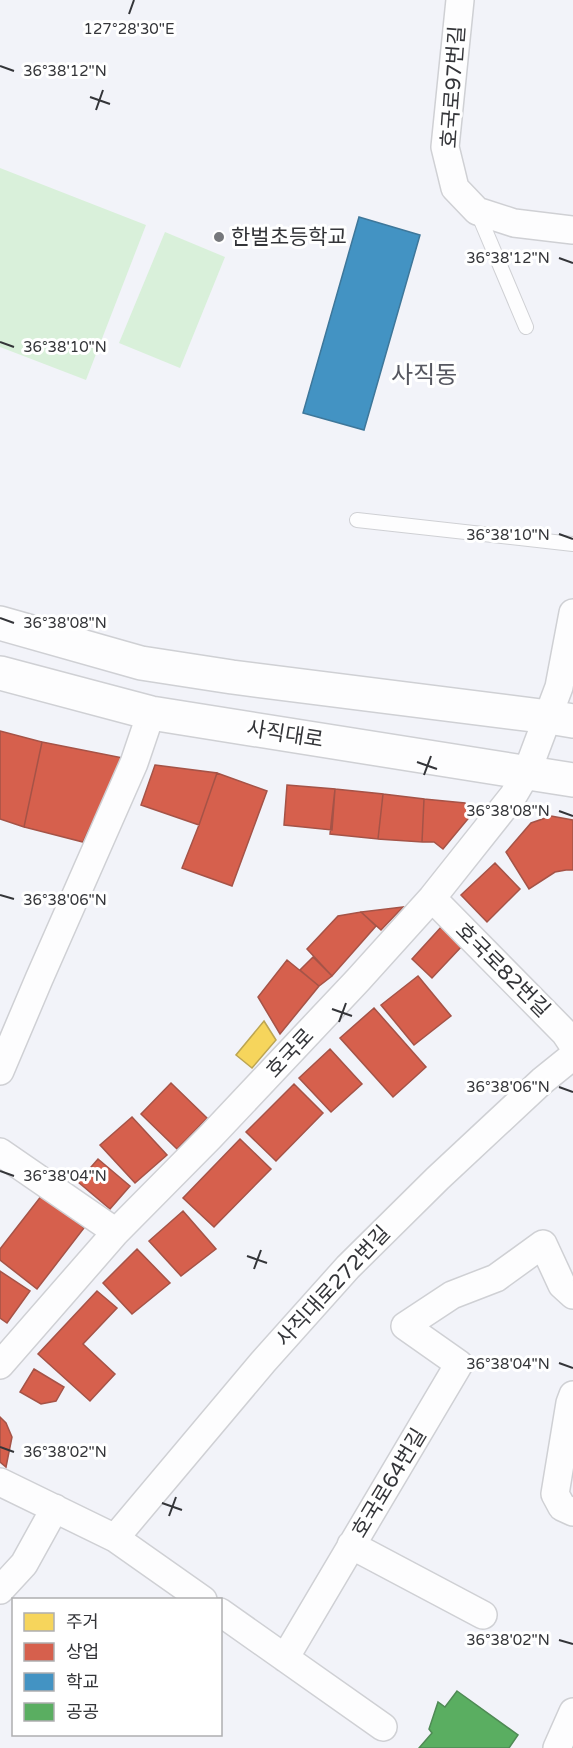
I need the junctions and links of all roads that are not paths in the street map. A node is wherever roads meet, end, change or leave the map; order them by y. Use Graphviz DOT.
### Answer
graph roads {
  1 [pos="460,0"];
  2 [pos="477,211"];
  3 [pos="573,230"];
  4 [pos="526,327"];
  5 [pos="357,520"];
  6 [pos="573,544"];
  7 [pos="573,613"];
  8 [pos="0,624"];
  9 [pos="0,673"];
  10 [pos="151,713"];
  11 [pos="561,719"];
  12 [pos="527,772"];
  13 [pos="573,780"];
  14 [pos="432,898"];
  15 [pos="573,1045"];
  16 [pos="573,1056"];
  17 [pos="0,1071"];
  18 [pos="0,1152"];
  19 [pos="116,1232"];
  20 [pos="573,1295"];
  21 [pos="0,1365"];
  22 [pos="573,1395"];
  23 [pos="0,1482"];
  24 [pos="55,1508"];
  25 [pos="573,1512"];
  26 [pos="116,1538"];
  27 [pos="351,1545"];
  28 [pos="0,1590"];
  29 [pos="202,1598"];
  30 [pos="222,1613"];
  31 [pos="483,1615"];
  32 [pos="285,1658"];
  33 [pos="573,1712"];
  34 [pos="383,1727"];
  35 [pos="556,1748"];
  1 -- 2 [label="street, 호국로97번길"];
  2 -- 3 [label="street, 호국로97번길"];
  2 -- 4 [label="lane"];
  5 -- 6 [label="lane"];
  7 -- 11 [label="street, 호국로"];
  8 -- 11 [label="main road"];
  9 -- 10 [label="main road, 사직대로"];
  10 -- 12 [label="main road, 사직대로"];
  10 -- 17 [label="street"];
  11 -- 12 [label="street, 호국로"];
  12 -- 13 [label="main road, 사직대로"];
  12 -- 14 [label="street, 호국로"];
  14 -- 15 [label="street, 호국로82번길"];
  14 -- 19 [label="street, 호국로"];
  16 -- 26 [label="street, 사직대로272번길"];
  18 -- 19 [label="street"];
  19 -- 21 [label="street, 호국로"];
  20 -- 27 [label="street, 호국로64번길"];
  22 -- 25 [label="street"];
  23 -- 24 [label="street"];
  24 -- 26 [label="street"];
  24 -- 28 [label="street"];
  26 -- 29 [label="street"];
  27 -- 31 [label="street"];
  27 -- 32 [label="street, 호국로64번길"];
  30 -- 32 [label="street"];
  32 -- 34 [label="street"];
  33 -- 35 [label="street"];
}
